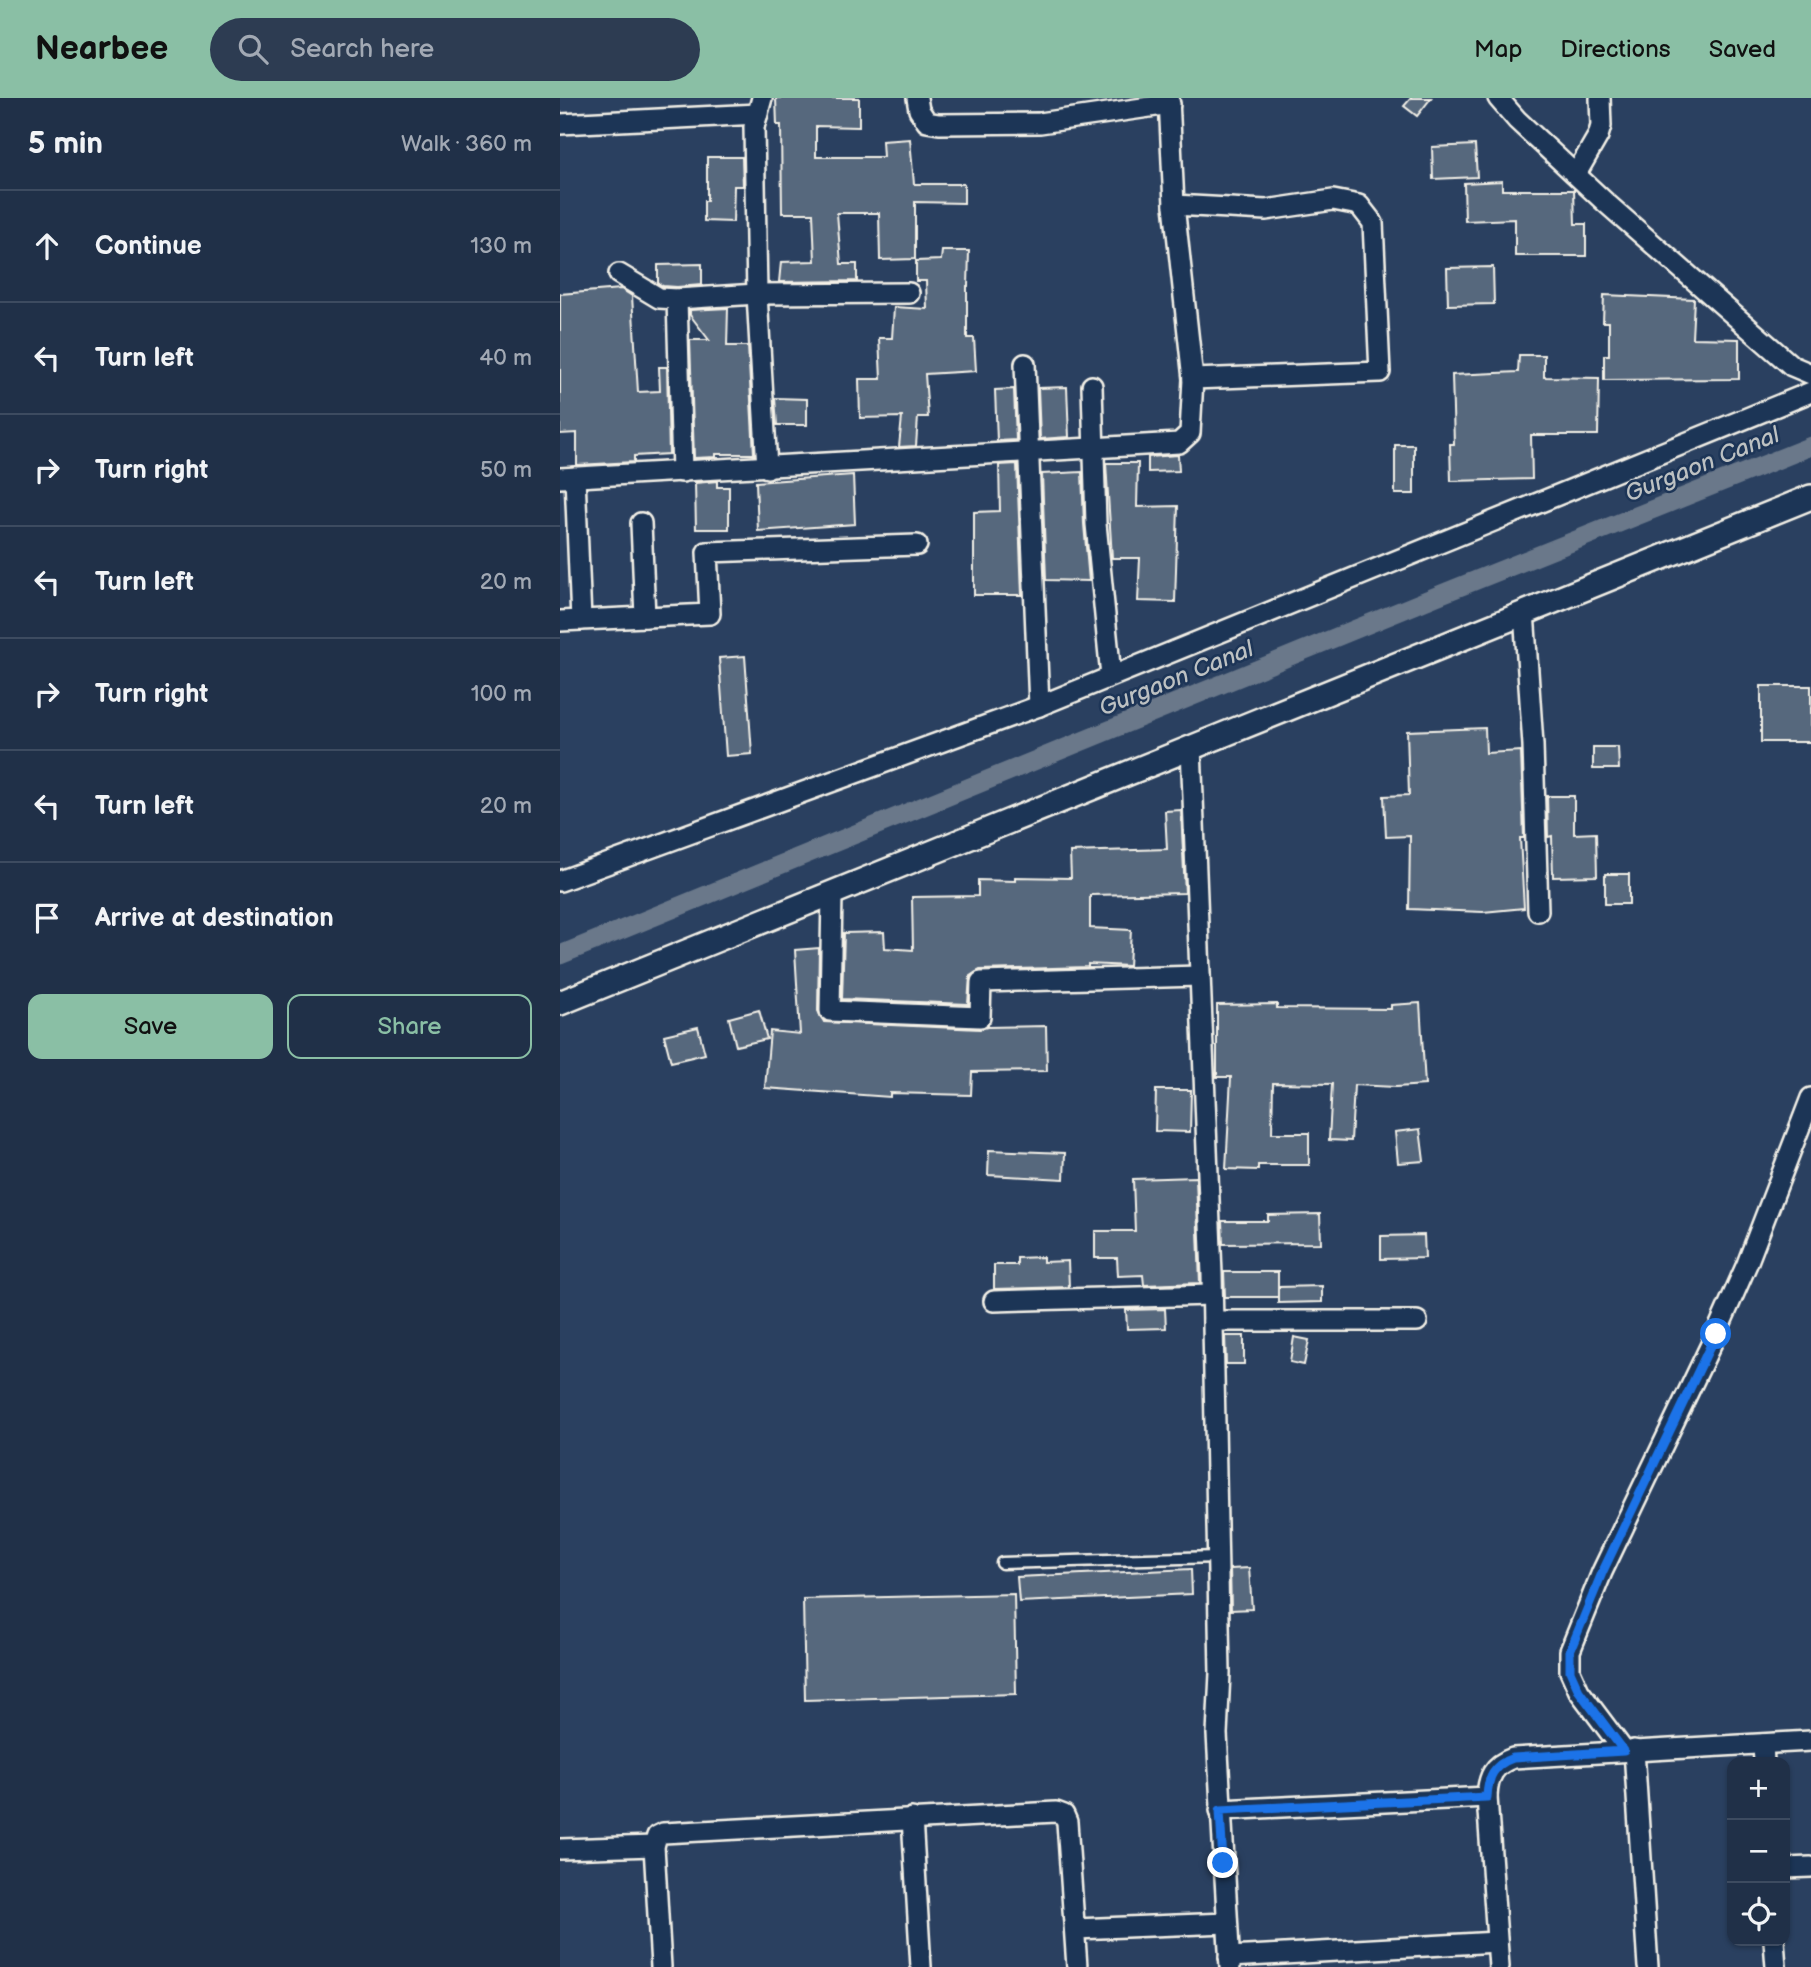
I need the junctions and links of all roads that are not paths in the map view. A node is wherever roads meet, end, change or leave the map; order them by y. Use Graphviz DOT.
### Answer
graph roads {
  1 [pos="917,98"];
  2 [pos="1600,98"];
  3 [pos="1169,101"];
  4 [pos="1504,101"];
  5 [pos="760,106"];
  6 [pos="560,124"];
  7 [pos="1576,174"];
  8 [pos="1174,205"];
  9 [pos="620,274"];
  10 [pos="909,293"];
  11 [pos="757,294"];
  12 [pos="677,299"];
  13 [pos="1811,357"];
  14 [pos="1025,364"];
  15 [pos="1792,366"];
  16 [pos="1811,374"];
  17 [pos="1193,379"];
  18 [pos="1092,386"];
  19 [pos="1811,392"];
  20 [pos="1093,449"];
  21 [pos="1029,451"];
  22 [pos="767,468"];
  23 [pos="682,472"];
  24 [pos="567,477"];
  25 [pos="1811,497"];
  26 [pos="641,523"];
  27 [pos="917,545"];
  28 [pos="1524,612"];
  29 [pos="645,617"];
  30 [pos="581,620"];
  31 [pos="560,621"];
  32 [pos="1111,677"];
  33 [pos="1039,706"];
  34 [pos="1191,747"];
  35 [pos="560,881"];
  36 [pos="832,892"];
  37 [pos="1538,911"];
  38 [pos="1200,976"];
  39 [pos="560,1003"];
  40 [pos="1811,1098"];
  41 [pos="1212,1295"];
  42 [pos="994,1301"];
  43 [pos="1213,1321"];
  44 [pos="1417,1321"];
  45 [pos="1219,1557"];
  46 [pos="1002,1563"];
  47 [pos="1811,1741"];
  48 [pos="1629,1750"];
  49 [pos="1763,1753"];
  50 [pos="1487,1797"];
  51 [pos="1220,1810"];
  52 [pos="912,1818"];
  53 [pos="654,1846"];
  54 [pos="560,1849"];
  55 [pos="1811,1867"];
  56 [pos="1790,1868"];
  57 [pos="1227,1923"];
  58 [pos="1075,1929"];
  59 [pos="1497,1942"];
  60 [pos="1774,1946"];
  61 [pos="1355,1959"];
  62 [pos="1229,1962"];
  63 [pos="661,1967"];
  64 [pos="921,1967"];
  65 [pos="1077,1967"];
  66 [pos="1499,1967"];
  67 [pos="1648,1967"];
  68 [pos="1776,1967"];
  1 -- 3 [label="street"];
  2 -- 7 [label="street"];
  3 -- 8 [label="street"];
  4 -- 7 [label="street"];
  5 -- 6 [label="street"];
  5 -- 11 [label="street"];
  7 -- 15 [label="street"];
  8 -- 17 [label="street"];
  8 -- 17 [label="street"];
  9 -- 12 [label="street"];
  10 -- 11 [label="street"];
  11 -- 12 [label="street"];
  11 -- 22 [label="street"];
  12 -- 23 [label="street"];
  13 -- 15 [label="street"];
  14 -- 21 [label="street"];
  15 -- 16 [label="street"];
  17 -- 20 [label="street"];
  18 -- 20 [label="street"];
  19 -- 32 [label="street"];
  20 -- 21 [label="street"];
  20 -- 32 [label="street"];
  21 -- 22 [label="street"];
  21 -- 33 [label="street"];
  22 -- 23 [label="street"];
  23 -- 24 [label="street"];
  24 -- 30 [label="street"];
  25 -- 28 [label="street"];
  26 -- 29 [label="street"];
  27 -- 29 [label="street"];
  28 -- 34 [label="street"];
  28 -- 37 [label="street"];
  29 -- 30 [label="street"];
  30 -- 31 [label="street"];
  32 -- 33 [label="street"];
  33 -- 35 [label="street"];
  34 -- 36 [label="street"];
  34 -- 38 [label="street"];
  36 -- 38 [label="street"];
  36 -- 39 [label="street"];
  38 -- 41 [label="street"];
  40 -- 48 [label="street"];
  41 -- 42 [label="street"];
  41 -- 43 [label="street"];
  43 -- 44 [label="street"];
  43 -- 45 [label="street"];
  45 -- 46 [label="lane"];
  45 -- 51 [label="street"];
  47 -- 49 [label="street"];
  48 -- 49 [label="street"];
  48 -- 50 [label="street"];
  48 -- 67 [label="street"];
  50 -- 51 [label="street"];
  50 -- 59 [label="street"];
  51 -- 57 [label="street"];
  52 -- 53 [label="street"];
  52 -- 58 [label="street"];
  52 -- 64 [label="street"];
  53 -- 54 [label="street"];
  53 -- 63 [label="street"];
  55 -- 56 [label="street"];
  57 -- 58 [label="street"];
  57 -- 62 [label="street"];
  58 -- 65 [label="street"];
  59 -- 61 [label="street"];
  59 -- 66 [label="street"];
  60 -- 68 [label="street"];
  61 -- 62 [label="street"];
}
